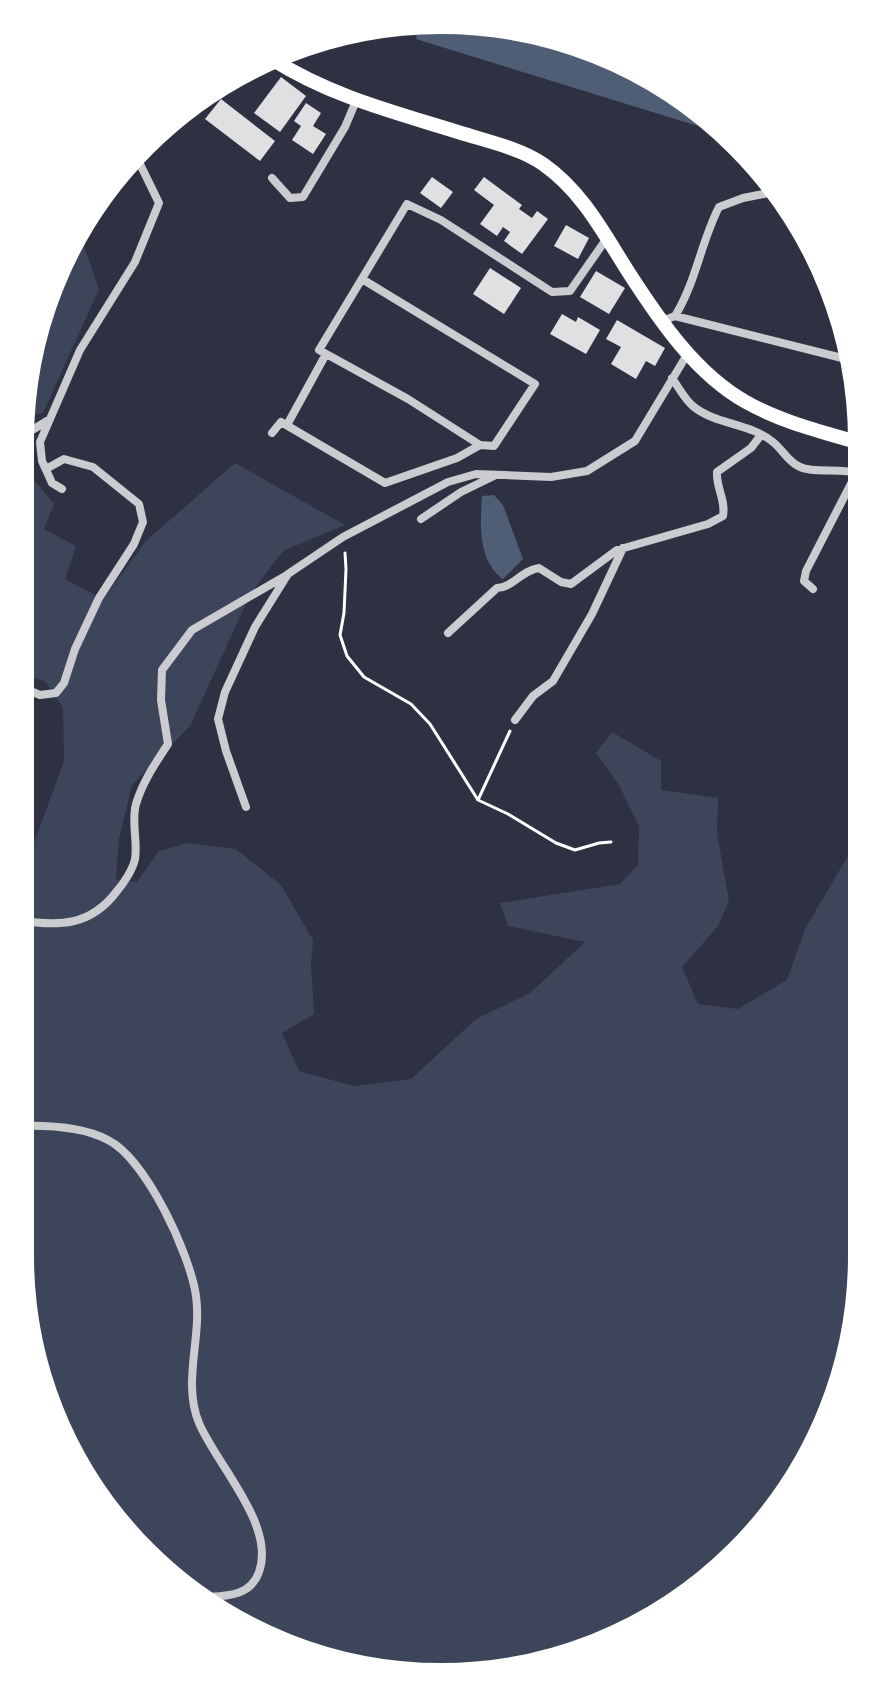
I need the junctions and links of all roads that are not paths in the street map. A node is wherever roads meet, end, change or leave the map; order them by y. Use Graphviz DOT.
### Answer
graph roads {
  1 [pos="281,64"];
  2 [pos="356,101"];
  3 [pos="140,164"];
  4 [pos="272,178"];
  5 [pos="766,194"];
  6 [pos="607,238"];
  7 [pos="362,279"];
  8 [pos="668,318"];
  9 [pos="688,353"];
  10 [pos="326,354"];
  11 [pos="841,358"];
  12 [pos="672,378"];
  13 [pos="51,419"];
  14 [pos="287,425"];
  15 [pos="32,429"];
  16 [pos="272,433"];
  17 [pos="761,435"];
  18 [pos="850,440"];
  19 [pos="480,445"];
  20 [pos="46,469"];
  21 [pos="850,471"];
  22 [pos="495,475"];
  23 [pos="62,489"];
  24 [pos="850,490"];
  25 [pos="421,519"];
  26 [pos="623,548"];
  27 [pos="288,574"];
  28 [pos="813,589"];
  29 [pos="448,633"];
  30 [pos="32,692"];
  31 [pos="515,720"];
  32 [pos="246,807"];
  33 [pos="32,922"];
  34 [pos="32,1125"];
  35 [pos="215,1597"];
  1 -- 2 [label="main road"];
  2 -- 4 [label="street"];
  2 -- 6 [label="main road"];
  3 -- 13 [label="street"];
  5 -- 8 [label="street"];
  6 -- 7 [label="street"];
  6 -- 8 [label="main road"];
  7 -- 10 [label="street"];
  7 -- 19 [label="street"];
  8 -- 9 [label="main road"];
  8 -- 11 [label="street"];
  9 -- 12 [label="street"];
  9 -- 18 [label="main road"];
  10 -- 14 [label="street"];
  10 -- 19 [label="street"];
  12 -- 17 [label="street"];
  12 -- 22 [label="street"];
  13 -- 15 [label="street"];
  13 -- 20 [label="street"];
  14 -- 16 [label="street"];
  14 -- 19 [label="street"];
  17 -- 21 [label="street"];
  17 -- 26 [label="street"];
  20 -- 23 [label="street"];
  20 -- 30 [label="street"];
  22 -- 25 [label="street"];
  22 -- 27 [label="street"];
  24 -- 28 [label="street"];
  26 -- 29 [label="street"];
  26 -- 31 [label="street"];
  27 -- 32 [label="street"];
  27 -- 33 [label="street"];
  34 -- 35 [label="street"];
}
